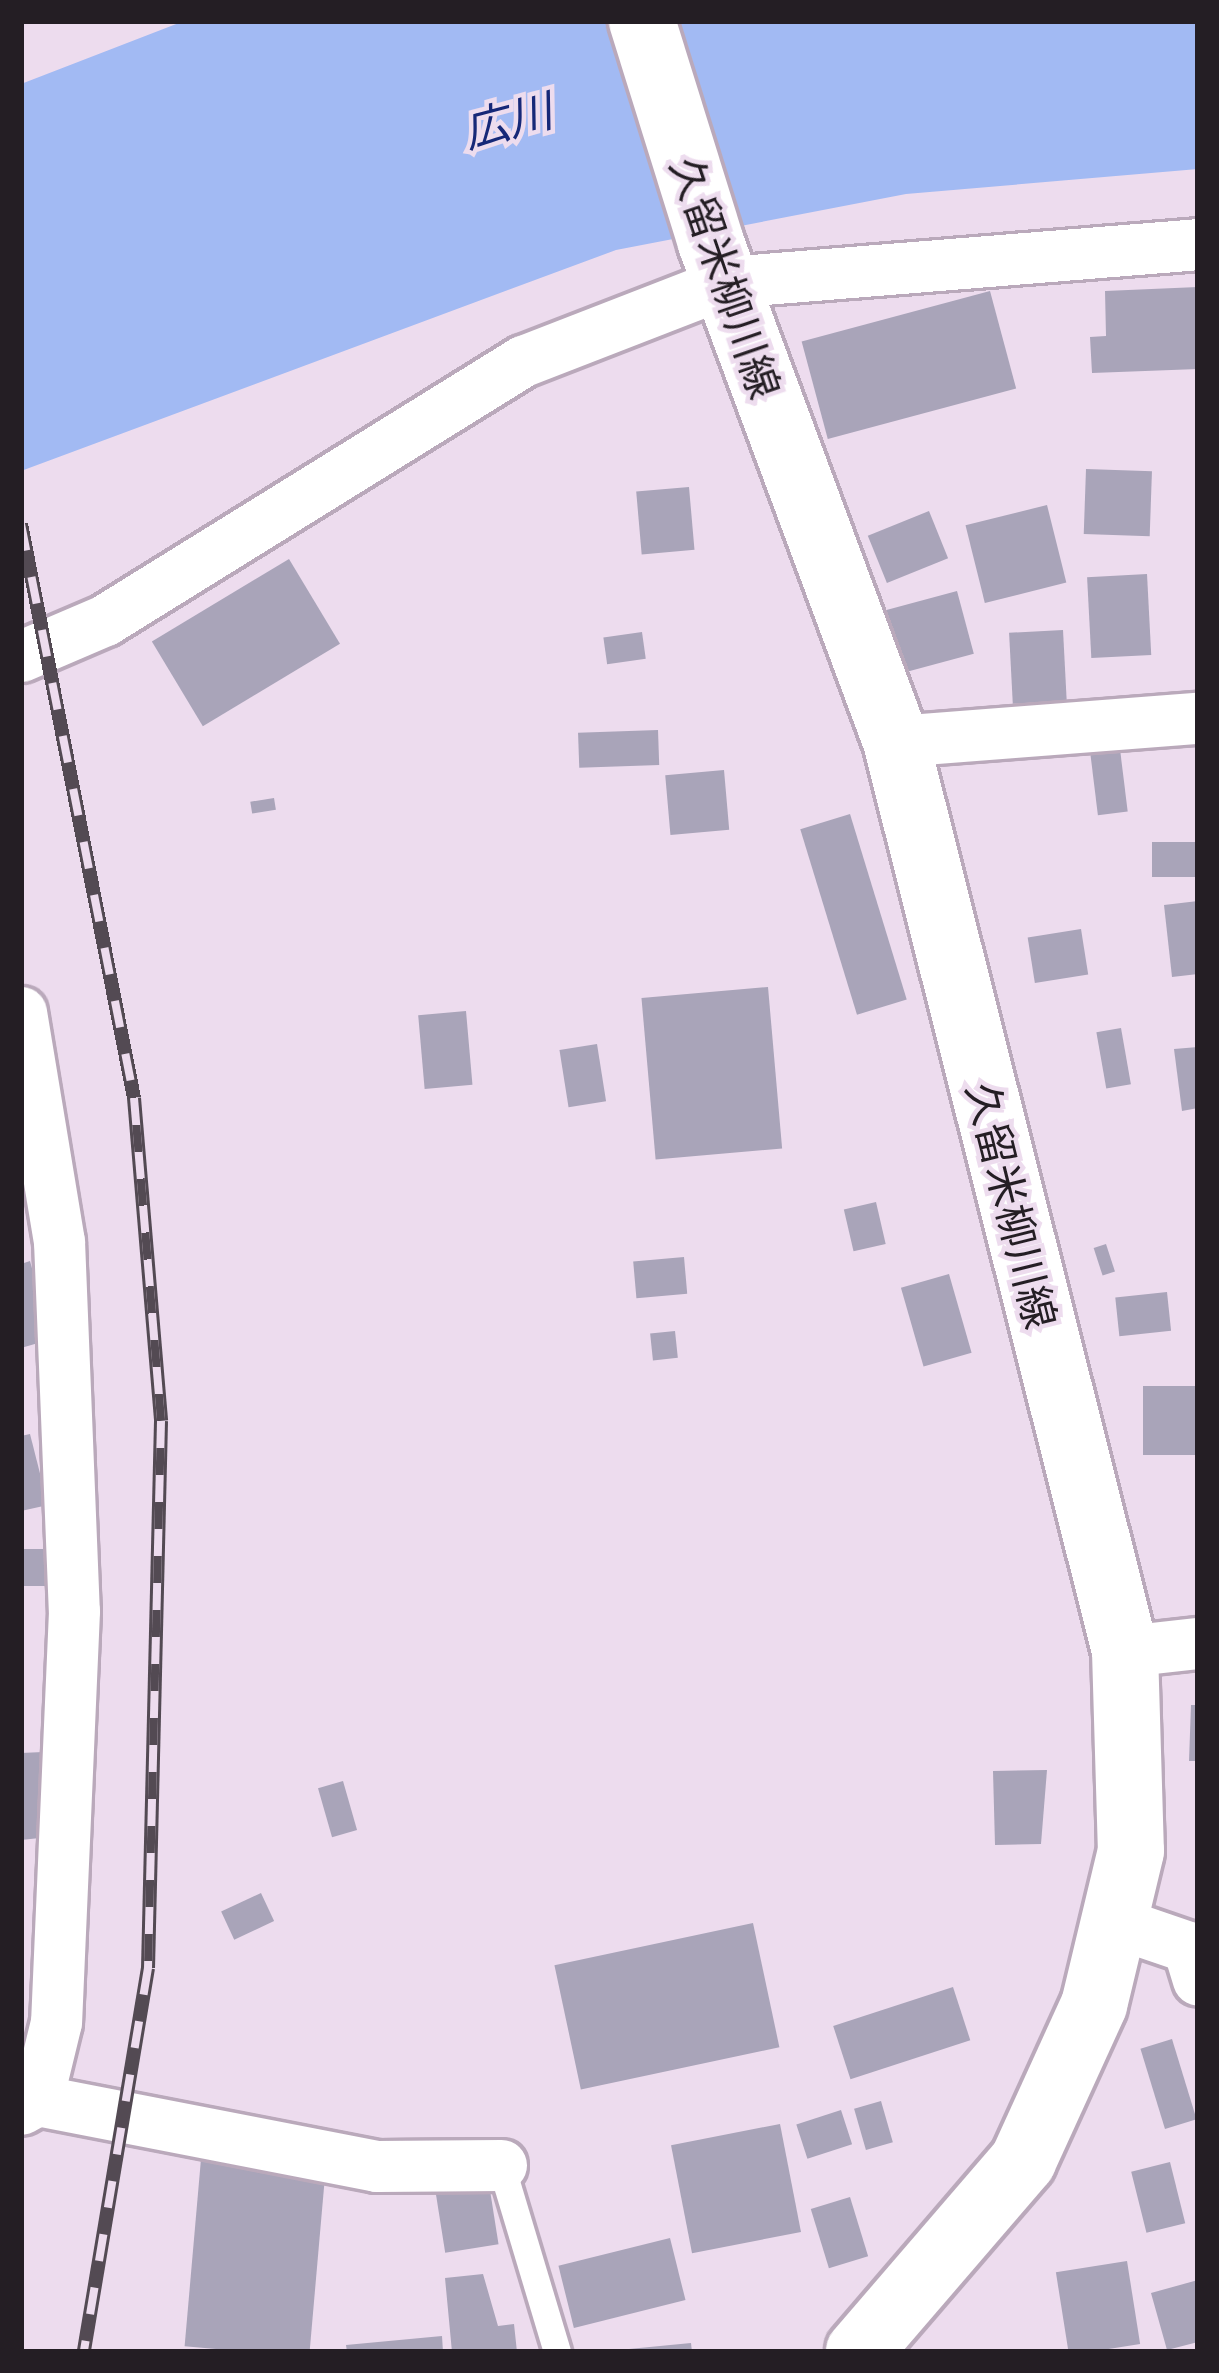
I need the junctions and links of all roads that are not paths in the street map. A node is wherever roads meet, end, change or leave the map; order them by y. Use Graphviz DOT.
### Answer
graph roads {
  1 [pos="642,21"];
  2 [pos="1198,244"];
  3 [pos="719,263"];
  4 [pos="21,656"];
  5 [pos="1198,718"];
  6 [pos="896,740"];
  7 [pos="21,1012"];
  8 [pos="1198,1643"];
  9 [pos="1125,1652"];
  10 [pos="1114,1922"];
  11 [pos="1198,1980"];
  12 [pos="29,2105"];
  13 [pos="502,2165"];
  14 [pos="557,2352"];
  15 [pos="859,2352"];
  1 -- 3 [label="main road, 久留米柳川線"];
  2 -- 3 [label="street"];
  3 -- 4 [label="street"];
  3 -- 6 [label="main road, 久留米柳川線"];
  5 -- 6 [label="street"];
  6 -- 9 [label="main road, 久留米柳川線"];
  7 -- 12 [label="street"];
  8 -- 9 [label="street"];
  9 -- 10 [label="main road, 久留米柳川線"];
  10 -- 11 [label="street"];
  10 -- 15 [label="main road, 久留米柳川線"];
  12 -- 13 [label="street"];
  13 -- 14 [label="lane"];
}
